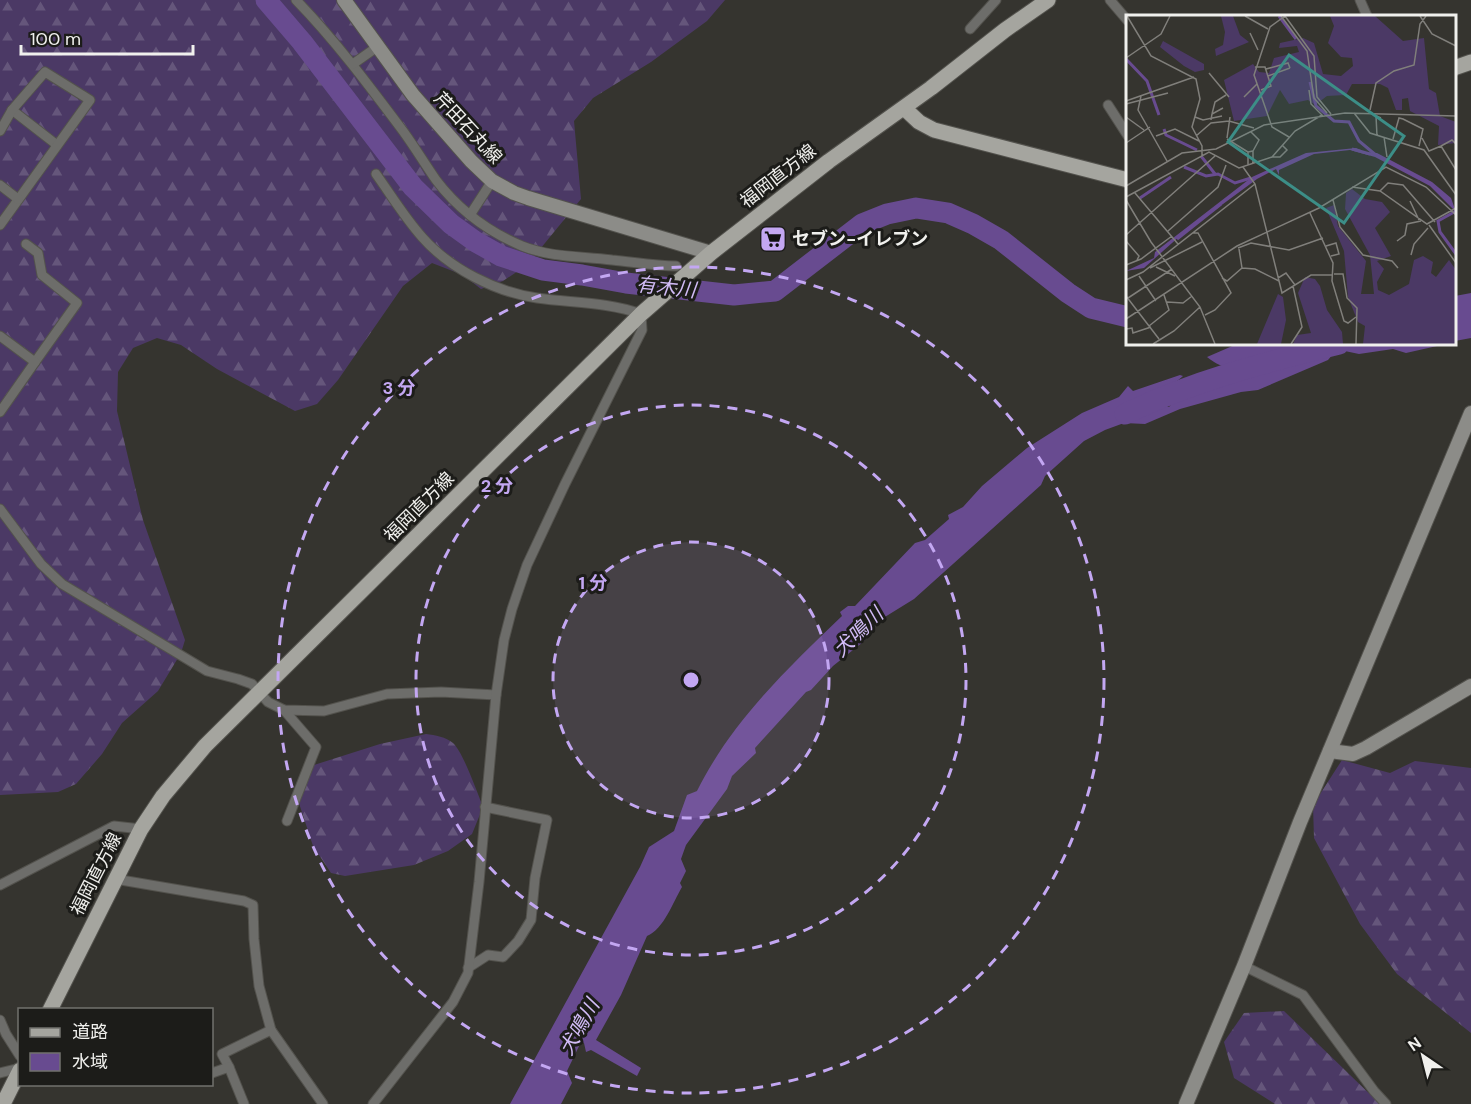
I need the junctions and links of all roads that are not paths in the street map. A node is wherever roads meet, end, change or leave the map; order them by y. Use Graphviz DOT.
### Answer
graph roads {
  1 [pos="296,0"];
  2 [pos="344,0"];
  3 [pos="996,0"];
  4 [pos="1048,0"];
  5 [pos="1110,0"];
  6 [pos="1360,0"];
  7 [pos="1367,15"];
  8 [pos="1126,19"];
  9 [pos="970,29"];
  10 [pos="377,47"];
  11 [pos="1471,62"];
  12 [pos="353,64"];
  13 [pos="1456,68"];
  14 [pos="1108,105"];
  15 [pos="904,108"];
  16 [pos="12,110"];
  17 [pos="0,131"];
  18 [pos="1126,133"];
  19 [pos="57,145"];
  20 [pos="376,174"];
  21 [pos="1126,179"];
  22 [pos="492,181"];
  23 [pos="0,185"];
  24 [pos="18,199"];
  25 [pos="470,215"];
  26 [pos="0,225"];
  27 [pos="26,244"];
  28 [pos="711,253"];
  29 [pos="676,266"];
  30 [pos="646,310"];
  31 [pos="0,336"];
  32 [pos="36,362"];
  33 [pos="0,412"];
  34 [pos="1471,413"];
  35 [pos="0,509"];
  36 [pos="1471,686"];
  37 [pos="261,692"];
  38 [pos="496,695"];
  39 [pos="284,710"];
  40 [pos="1330,751"];
  41 [pos="485,807"];
  42 [pos="287,821"];
  43 [pos="141,830"];
  44 [pos="115,879"];
  45 [pos="0,885"];
  46 [pos="1244,966"];
  47 [pos="468,968"];
  48 [pos="51,1008"];
  49 [pos="0,1020"];
  50 [pos="271,1030"];
  51 [pos="18,1053"];
  52 [pos="229,1067"];
  53 [pos="18,1069"];
  54 [pos="0,1073"];
  55 [pos="18,1073"];
  56 [pos="213,1073"];
  57 [pos="3,1104"];
  58 [pos="244,1104"];
  59 [pos="323,1104"];
  60 [pos="373,1104"];
  61 [pos="1186,1104"];
  62 [pos="1386,1104"];
  1 -- 12 [label="street"];
  2 -- 10 [label="street, 芹田石丸線"];
  3 -- 9 [label="street"];
  4 -- 15 [label="main road, 福岡直方線"];
  5 -- 8 [label="street"];
  6 -- 7 [label="street"];
  10 -- 12 [label="street"];
  10 -- 22 [label="street, 芹田石丸線"];
  11 -- 13 [label="main road"];
  12 -- 25 [label="street"];
  14 -- 18 [label="street"];
  15 -- 21 [label="main road"];
  15 -- 28 [label="main road, 福岡直方線"];
  16 -- 17 [label="street"];
  16 -- 19 [label="street"];
  16 -- 19 [label="street"];
  19 -- 24 [label="street"];
  20 -- 30 [label="street"];
  22 -- 25 [label="street"];
  22 -- 28 [label="street, 芹田石丸線"];
  23 -- 24 [label="street"];
  24 -- 26 [label="street"];
  25 -- 29 [label="street"];
  27 -- 32 [label="street"];
  28 -- 30 [label="main road, 福岡直方線"];
  30 -- 37 [label="main road, 福岡直方線"];
  30 -- 38 [label="street"];
  31 -- 32 [label="street"];
  32 -- 33 [label="street"];
  34 -- 40 [label="street"];
  35 -- 37 [label="street"];
  36 -- 40 [label="street"];
  37 -- 39 [label="street"];
  37 -- 43 [label="main road, 福岡直方線"];
  38 -- 39 [label="street"];
  38 -- 41 [label="street"];
  39 -- 42 [label="street"];
  40 -- 46 [label="street"];
  41 -- 47 [label="street"];
  41 -- 47 [label="street"];
  43 -- 44 [label="main road, 福岡直方線"];
  43 -- 45 [label="street"];
  44 -- 48 [label="main road, 福岡直方線"];
  44 -- 50 [label="street"];
  46 -- 61 [label="street"];
  46 -- 62 [label="street"];
  47 -- 60 [label="street"];
  49 -- 51 [label="street"];
  50 -- 52 [label="street"];
  50 -- 59 [label="street"];
  52 -- 56 [label="street"];
  52 -- 58 [label="street"];
  53 -- 54 [label="street"];
  55 -- 57 [label="main road"];
}
